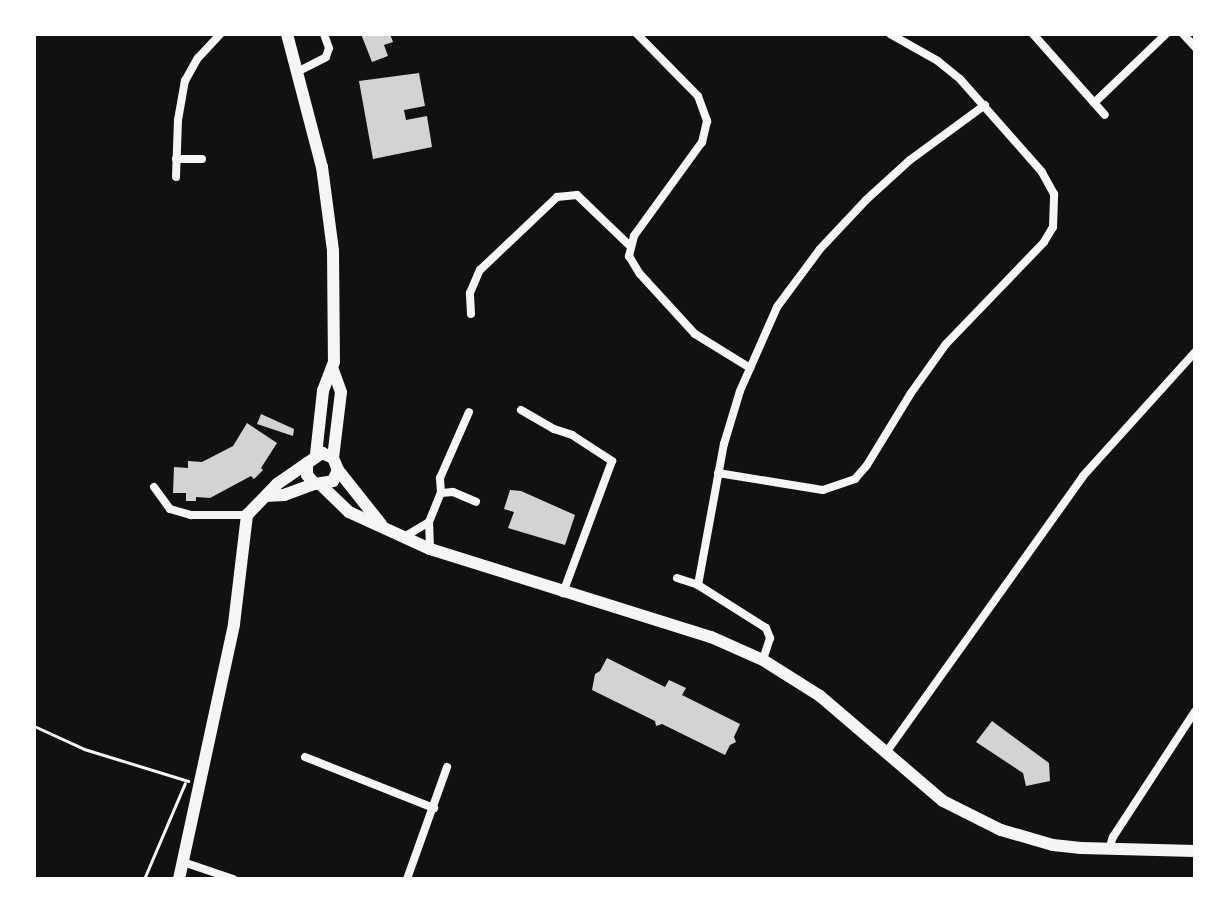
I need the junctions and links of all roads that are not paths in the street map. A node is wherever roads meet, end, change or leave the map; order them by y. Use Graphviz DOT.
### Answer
graph roads {
  1 [pos="287,34"];
  2 [pos="324,34"];
  3 [pos="637,34"];
  4 [pos="890,34"];
  5 [pos="1033,34"];
  6 [pos="1166,34"];
  7 [pos="1183,34"];
  8 [pos="216,35"];
  9 [pos="1195,47"];
  10 [pos="299,71"];
  11 [pos="1094,103"];
  12 [pos="985,105"];
  13 [pos="1105,115"];
  14 [pos="176,159"];
  15 [pos="202,159"];
  16 [pos="176,177"];
  17 [pos="629,245"];
  18 [pos="471,314"];
  19 [pos="1195,352"];
  20 [pos="750,368"];
  21 [pos="333,370"];
  22 [pos="521,410"];
  23 [pos="469,412"];
  24 [pos="312,458"];
  25 [pos="336,464"];
  26 [pos="718,473"];
  27 [pos="318,484"];
  28 [pos="154,487"];
  29 [pos="441,493"];
  30 [pos="266,496"];
  31 [pos="476,502"];
  32 [pos="247,515"];
  33 [pos="429,522"];
  34 [pos="384,527"];
  35 [pos="404,537"];
  36 [pos="430,549"];
  37 [pos="677,578"];
  38 [pos="698,585"];
  39 [pos="563,593"];
  40 [pos="763,660"];
  41 [pos="1195,711"];
  42 [pos="885,754"];
  43 [pos="305,757"];
  44 [pos="447,767"];
  45 [pos="434,808"];
  46 [pos="1109,849"];
  47 [pos="1195,851"];
  48 [pos="183,862"];
  49 [pos="179,879"];
  50 [pos="233,879"];
  51 [pos="407,879"];
  1 -- 10 [label="main road"];
  2 -- 10 [label="street"];
  3 -- 17 [label="street"];
  4 -- 12 [label="street"];
  5 -- 11 [label="street"];
  6 -- 11 [label="street"];
  7 -- 9 [label="street"];
  8 -- 14 [label="street"];
  10 -- 21 [label="main road"];
  11 -- 13 [label="street"];
  12 -- 20 [label="street"];
  12 -- 26 [label="street"];
  14 -- 15 [label="street"];
  14 -- 16 [label="street"];
  17 -- 18 [label="street"];
  17 -- 20 [label="street"];
  19 -- 42 [label="street"];
  20 -- 26 [label="street"];
  21 -- 24 [label="main road"];
  21 -- 25 [label="main road"];
  22 -- 39 [label="street"];
  23 -- 29 [label="street"];
  24 -- 25 [label="main road"];
  24 -- 27 [label="main road"];
  24 -- 30 [label="main road"];
  25 -- 27 [label="main road"];
  25 -- 34 [label="main road"];
  26 -- 38 [label="street"];
  27 -- 30 [label="main road"];
  27 -- 34 [label="main road"];
  28 -- 32 [label="street"];
  29 -- 31 [label="street"];
  29 -- 33 [label="street"];
  30 -- 32 [label="main road"];
  32 -- 48 [label="main road"];
  33 -- 35 [label="street"];
  33 -- 36 [label="street"];
  34 -- 35 [label="main road"];
  35 -- 36 [label="main road"];
  36 -- 39 [label="main road"];
  37 -- 38 [label="street"];
  38 -- 40 [label="street"];
  39 -- 40 [label="main road"];
  40 -- 42 [label="main road"];
  41 -- 46 [label="street"];
  42 -- 46 [label="main road"];
  43 -- 45 [label="street"];
  44 -- 45 [label="street"];
  45 -- 51 [label="street"];
  46 -- 47 [label="main road"];
  48 -- 49 [label="main road"];
  48 -- 50 [label="street"];
}
